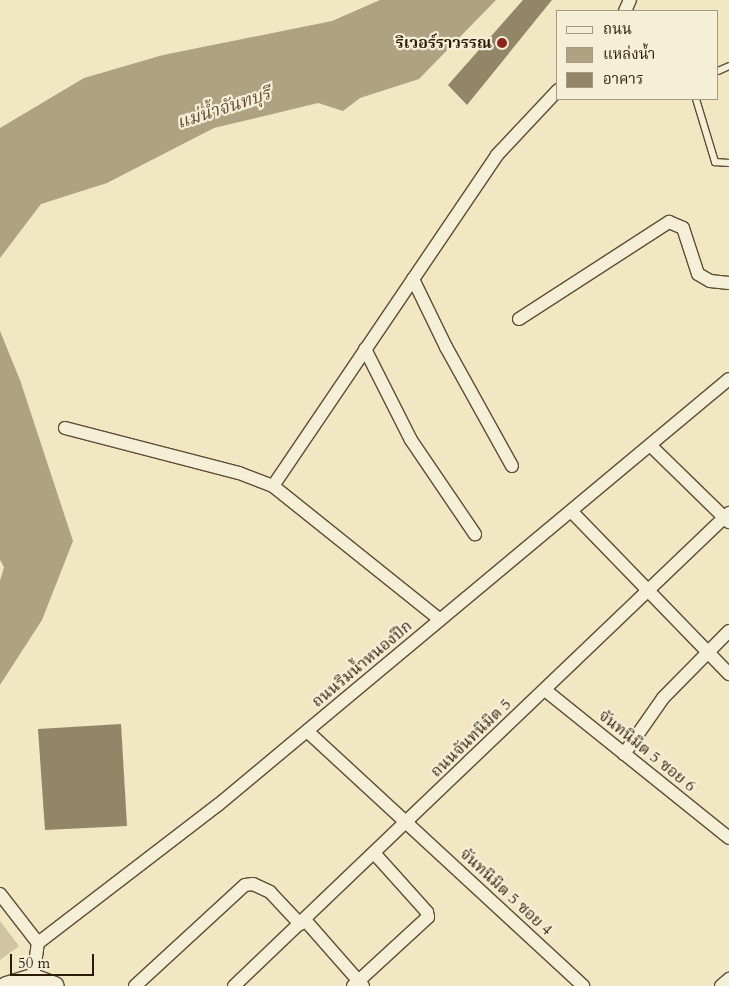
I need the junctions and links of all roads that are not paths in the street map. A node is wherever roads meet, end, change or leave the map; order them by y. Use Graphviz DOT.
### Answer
graph roads {
  1 [pos="556,92"];
  2 [pos="696,100"];
  3 [pos="729,163"];
  4 [pos="413,278"];
  5 [pos="729,283"];
  6 [pos="520,319"];
  7 [pos="365,349"];
  8 [pos="729,380"];
  9 [pos="65,428"];
  10 [pos="651,446"];
  11 [pos="512,466"];
  12 [pos="273,486"];
  13 [pos="572,512"];
  14 [pos="728,517"];
  15 [pos="475,534"];
  16 [pos="648,592"];
  17 [pos="439,619"];
  18 [pos="729,631"];
  19 [pos="707,653"];
  20 [pos="729,674"];
  21 [pos="545,690"];
  22 [pos="307,731"];
  23 [pos="624,754"];
  24 [pos="406,823"];
  25 [pos="729,838"];
  26 [pos="374,853"];
  27 [pos="0,894"];
  28 [pos="302,922"];
  29 [pos="38,943"];
  30 [pos="33,978"];
  31 [pos="729,979"];
  32 [pos="358,984"];
  33 [pos="6,986"];
  34 [pos="55,986"];
  35 [pos="135,986"];
  36 [pos="234,986"];
  37 [pos="583,986"];
  38 [pos="721,986"];
  1 -- 4 [label="street"];
  2 -- 3 [label="lane"];
  4 -- 7 [label="street"];
  4 -- 11 [label="street"];
  5 -- 6 [label="street"];
  7 -- 12 [label="street"];
  7 -- 15 [label="street"];
  8 -- 10 [label="street, ถนนริมน้ำหนองปึก"];
  9 -- 12 [label="street"];
  10 -- 13 [label="street, ถนนริมน้ำหนองปึก"];
  10 -- 14 [label="street"];
  12 -- 17 [label="street"];
  13 -- 16 [label="street"];
  13 -- 17 [label="street, ถนนริมน้ำหนองปึก"];
  14 -- 16 [label="street, ถนนจันทนิมิต 5"];
  16 -- 19 [label="street"];
  16 -- 21 [label="street, ถนนจันทนิมิต 5"];
  17 -- 22 [label="street, ถนนริมน้ำหนองปึก"];
  18 -- 19 [label="street"];
  19 -- 20 [label="street"];
  19 -- 23 [label="street"];
  21 -- 23 [label="street, จันทนิมิต 5 ซอย 6"];
  21 -- 24 [label="street, ถนนจันทนิมิต 5"];
  22 -- 24 [label="street, จันทนิมิต 5 ซอย 4"];
  22 -- 29 [label="street, ถนนริมน้ำหนองปึก"];
  23 -- 25 [label="street, จันทนิมิต 5 ซอย 6"];
  24 -- 26 [label="street, ถนนจันทนิมิต 5"];
  24 -- 37 [label="street, จันทนิมิต 5 ซอย 4"];
  26 -- 28 [label="street, ถนนจันทนิมิต 5"];
  26 -- 32 [label="street"];
  27 -- 29 [label="street"];
  28 -- 32 [label="street"];
  28 -- 35 [label="street"];
  28 -- 36 [label="street, ถนนจันทนิมิต 5"];
  29 -- 30 [label="street"];
  30 -- 33 [label="main road"];
  30 -- 34 [label="main road"];
  31 -- 38 [label="street"];
}
